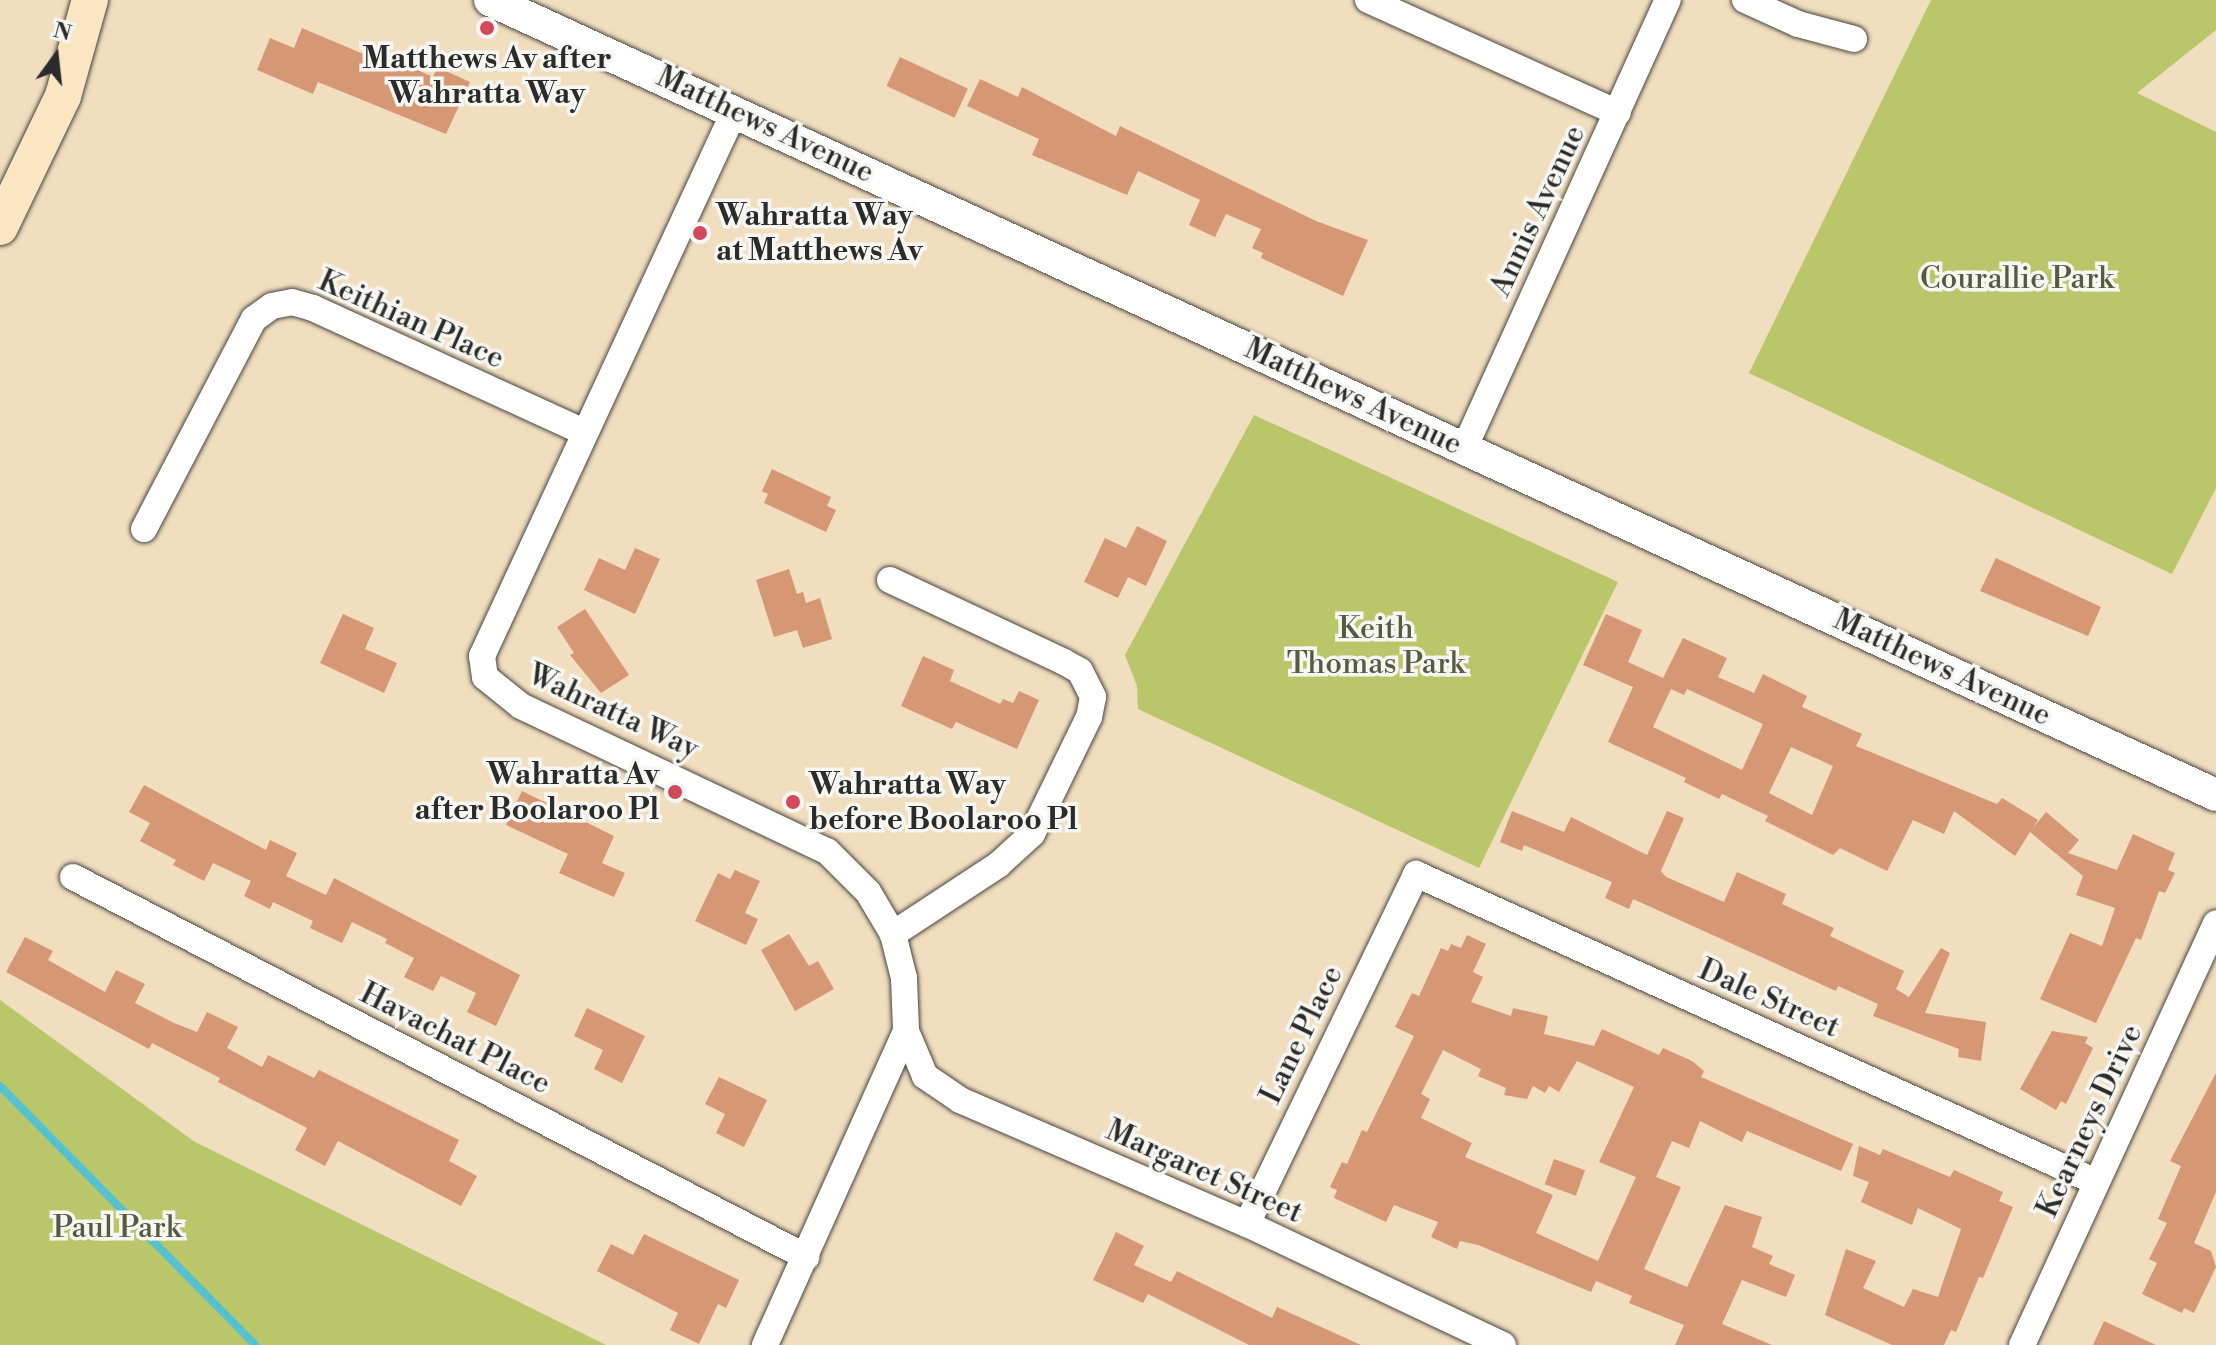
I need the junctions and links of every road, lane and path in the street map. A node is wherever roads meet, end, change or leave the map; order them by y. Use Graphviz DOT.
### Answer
graph roads {
  1 [pos="90,0"];
  2 [pos="490,0"];
  3 [pos="1368,0"];
  4 [pos="1668,0"];
  5 [pos="1745,0"];
  6 [pos="1854,39"];
  7 [pos="735,110"];
  8 [pos="1618,113"];
  9 [pos="0,227"];
  10 [pos="582,431"];
  11 [pos="1464,449"];
  12 [pos="144,529"];
  13 [pos="890,580"];
  14 [pos="2216,795"];
  15 [pos="1416,874"];
  16 [pos="73,877"];
  17 [pos="2216,924"];
  18 [pos="893,934"];
  19 [pos="906,1031"];
  20 [pos="2096,1182"];
  21 [pos="1247,1224"];
  22 [pos="806,1257"];
  23 [pos="765,1345"];
  24 [pos="1503,1345"];
  25 [pos="2022,1345"];
  1 -- 9 [label="main road"];
  2 -- 7 [label="street, Matthews Avenue"];
  3 -- 8 [label="street"];
  4 -- 8 [label="street, Annis Avenue"];
  5 -- 6 [label="street"];
  7 -- 10 [label="street, Wahratta Way"];
  7 -- 11 [label="street, Matthews Avenue"];
  8 -- 11 [label="street, Annis Avenue"];
  10 -- 12 [label="street, Keithian Place"];
  10 -- 18 [label="street, Wahratta Way"];
  11 -- 14 [label="street, Matthews Avenue"];
  13 -- 18 [label="street"];
  15 -- 20 [label="street, Dale Street"];
  15 -- 21 [label="street, Lane Place"];
  16 -- 22 [label="street, Havachat Place"];
  17 -- 20 [label="street, Kearneys Drive"];
  18 -- 19 [label="street, Wahratta Way"];
  19 -- 21 [label="street, Margaret Street"];
  19 -- 22 [label="street, Wahratta Way"];
  20 -- 25 [label="street, Kearneys Drive"];
  21 -- 24 [label="street, Margaret Street"];
  22 -- 23 [label="street, Wahratta Way"];
}
